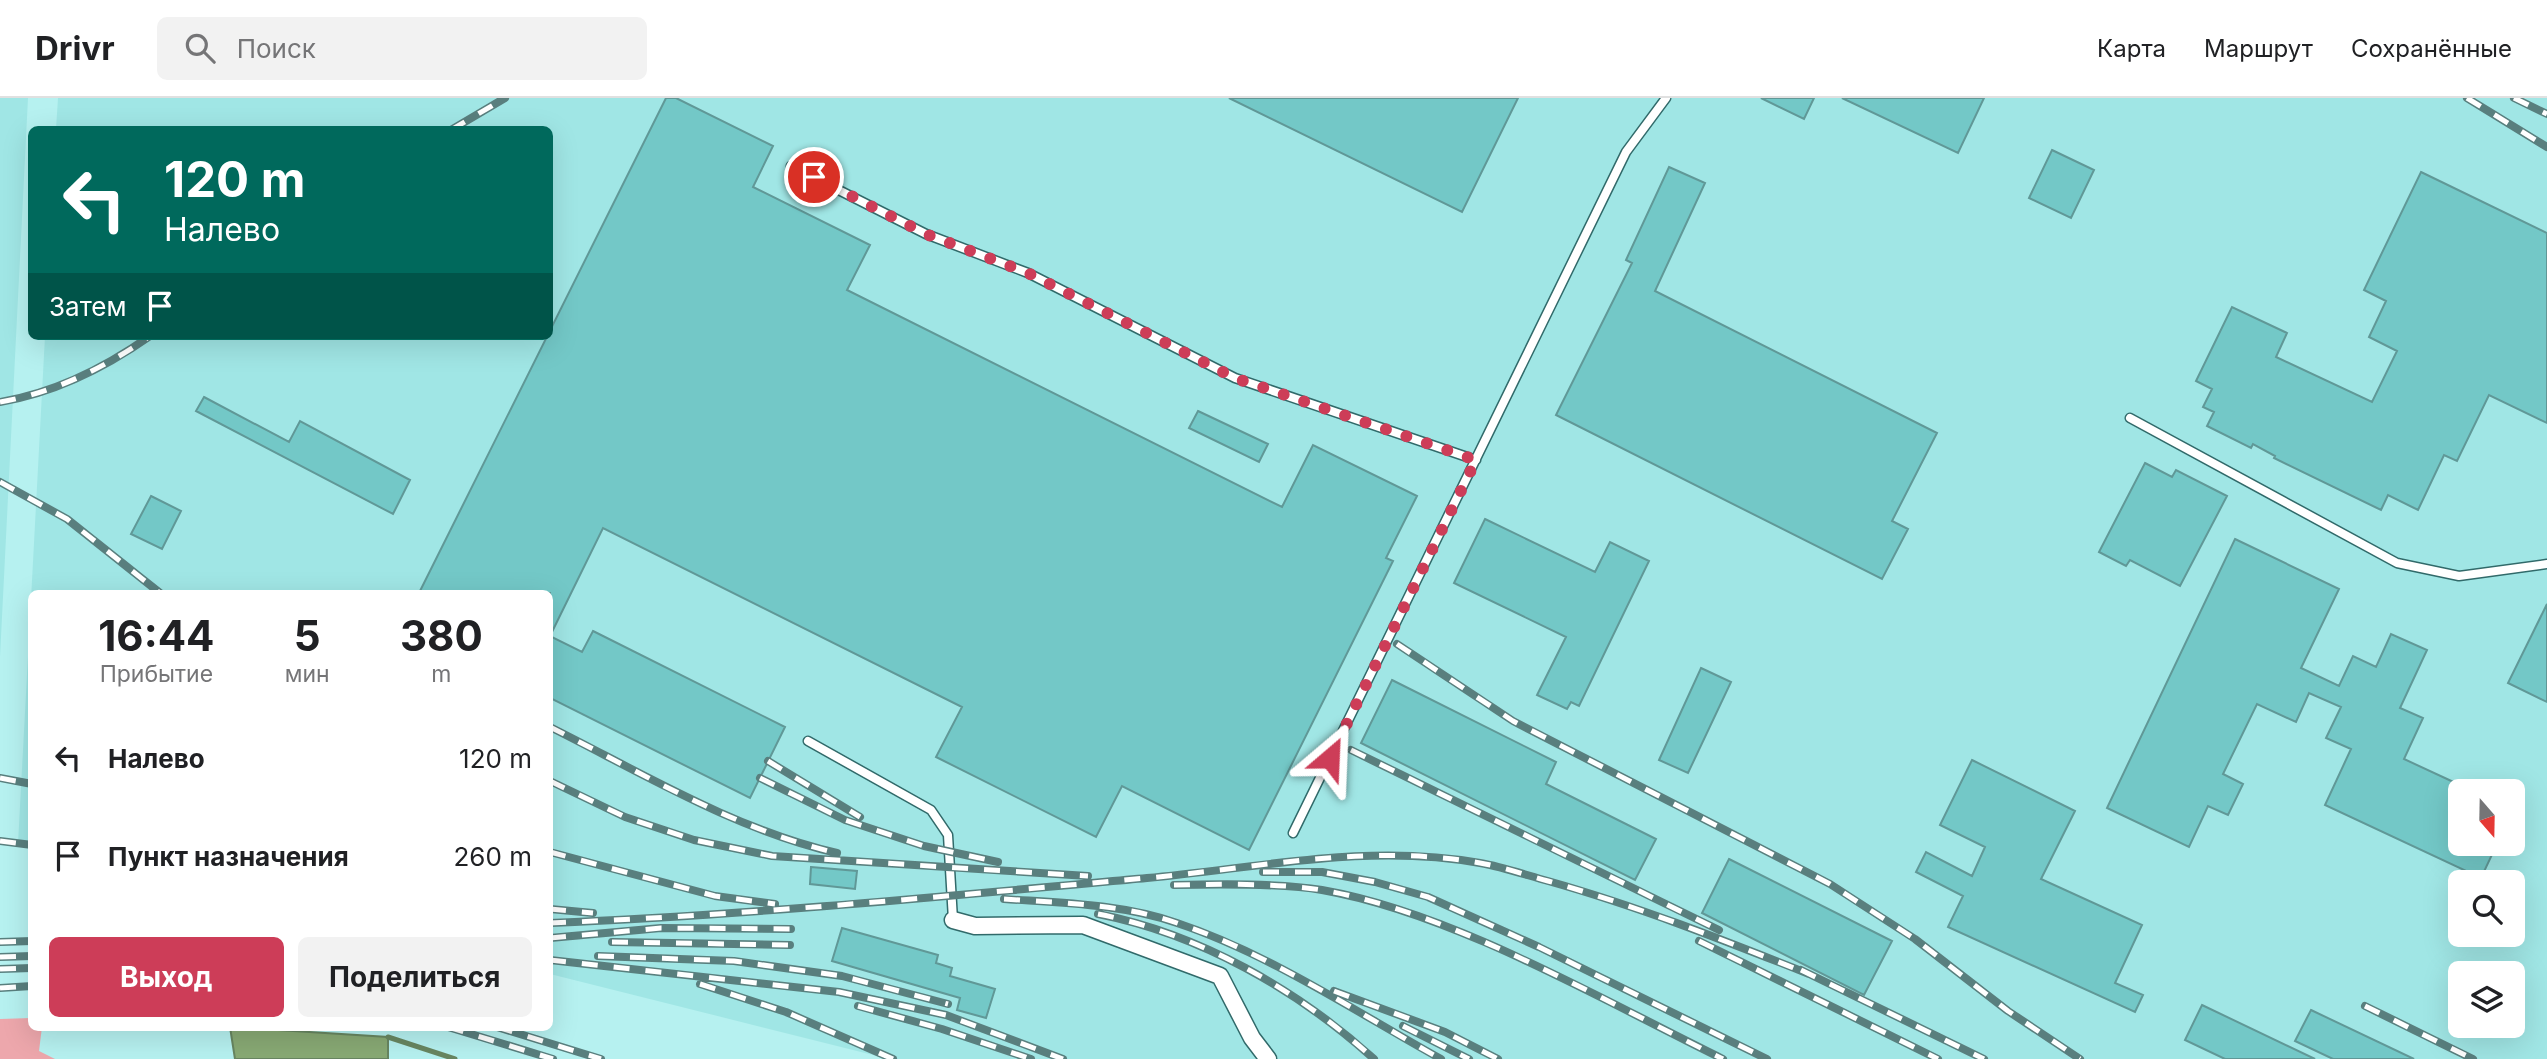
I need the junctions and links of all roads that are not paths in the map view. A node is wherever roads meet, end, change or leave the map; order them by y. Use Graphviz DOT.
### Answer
graph roads {
  1 [pos="1666,98"];
  2 [pos="791,166"];
  3 [pos="2130,418"];
  4 [pos="1476,460"];
  5 [pos="2547,564"];
  6 [pos="808,741"];
  7 [pos="1293,833"];
  8 [pos="953,920"];
  9 [pos="1268,1059"];
  1 -- 4 [label="lane"];
  2 -- 4 [label="lane"];
  3 -- 5 [label="lane"];
  4 -- 7 [label="lane"];
  6 -- 8 [label="lane"];
  8 -- 9 [label="street"];
}
